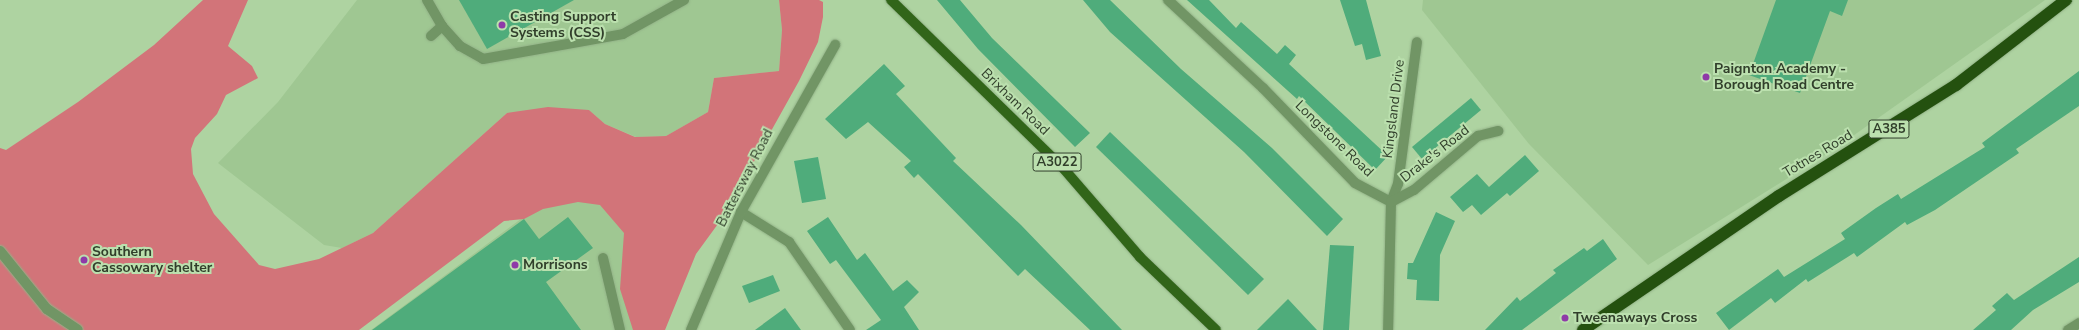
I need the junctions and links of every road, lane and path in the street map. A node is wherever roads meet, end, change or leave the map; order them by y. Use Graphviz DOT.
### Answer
graph roads {
  1 [pos="427,0"];
  2 [pos="684,0"];
  3 [pos="891,0"];
  4 [pos="1168,0"];
  5 [pos="2066,0"];
  6 [pos="442,26"];
  7 [pos="431,36"];
  8 [pos="1417,42"];
  9 [pos="835,45"];
  10 [pos="1498,131"];
  11 [pos="1391,202"];
  12 [pos="741,212"];
  13 [pos="0,251"];
  14 [pos="603,258"];
  15 [pos="2079,322"];
  16 [pos="78,330"];
  17 [pos="620,330"];
  18 [pos="691,330"];
  19 [pos="850,330"];
  20 [pos="1216,330"];
  21 [pos="1388,330"];
  22 [pos="1583,330"];
  23 [pos="2068,330"];
  1 -- 6 [label="street"];
  2 -- 6 [label="street"];
  3 -- 20 [label="main road, Brixham Road / A3022"];
  4 -- 11 [label="street, Longstone Road"];
  5 -- 22 [label="highway, Totnes Road / A385"];
  6 -- 7 [label="street"];
  8 -- 11 [label="street, Kingsland Drive"];
  9 -- 12 [label="street, Battersway Road"];
  10 -- 11 [label="street, Drake's Road"];
  11 -- 21 [label="street"];
  12 -- 18 [label="street, Battersway Road"];
  12 -- 19 [label="street"];
  13 -- 16 [label="street"];
  14 -- 17 [label="street"];
  15 -- 23 [label="street"];
}
